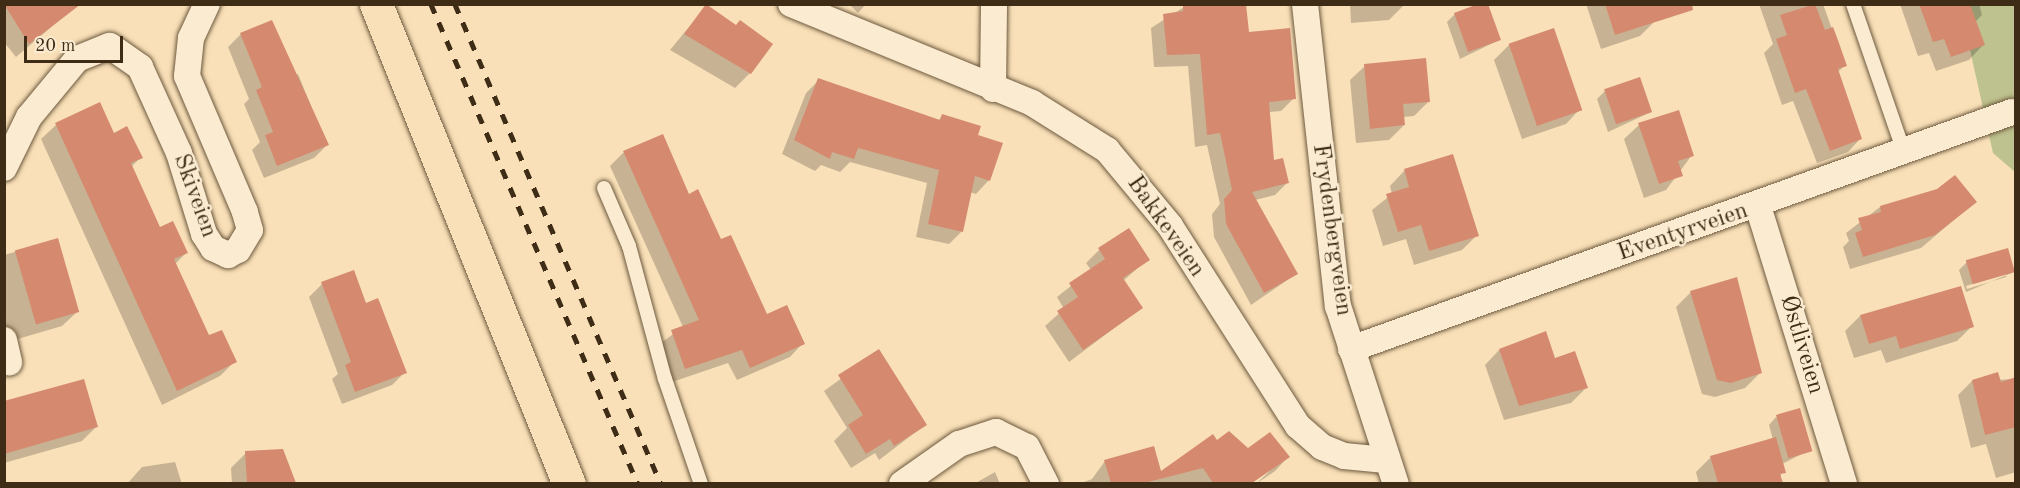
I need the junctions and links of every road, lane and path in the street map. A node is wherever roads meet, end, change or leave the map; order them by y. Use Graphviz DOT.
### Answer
graph roads {
  1 [pos="376,4"];
  2 [pos="791,4"];
  3 [pos="994,4"];
  4 [pos="1305,4"];
  5 [pos="1853,4"];
  6 [pos="201,6"];
  7 [pos="993,89"];
  8 [pos="2012,112"];
  9 [pos="1904,152"];
  10 [pos="4,168"];
  11 [pos="604,188"];
  12 [pos="1758,207"];
  13 [pos="1351,349"];
  14 [pos="1386,460"];
  15 [pos="566,482"];
  16 [pos="701,483"];
  17 [pos="902,483"];
  18 [pos="1046,483"];
  19 [pos="1396,483"];
  20 [pos="1844,483"];
  1 -- 15 [label="main road"];
  2 -- 7 [label="street, Bakkeveien"];
  3 -- 7 [label="street"];
  4 -- 13 [label="street, Frydenbergveien"];
  5 -- 9 [label="lane"];
  6 -- 10 [label="street, Skiveien"];
  7 -- 14 [label="street, Bakkeveien"];
  8 -- 9 [label="street, Eventyrveien"];
  9 -- 12 [label="street, Eventyrveien"];
  11 -- 16 [label="lane"];
  12 -- 13 [label="street, Eventyrveien"];
  12 -- 20 [label="street, Østliveien"];
  13 -- 14 [label="street, Frydenbergveien"];
  14 -- 19 [label="street, Frydenbergveien"];
  17 -- 18 [label="street"];
}
